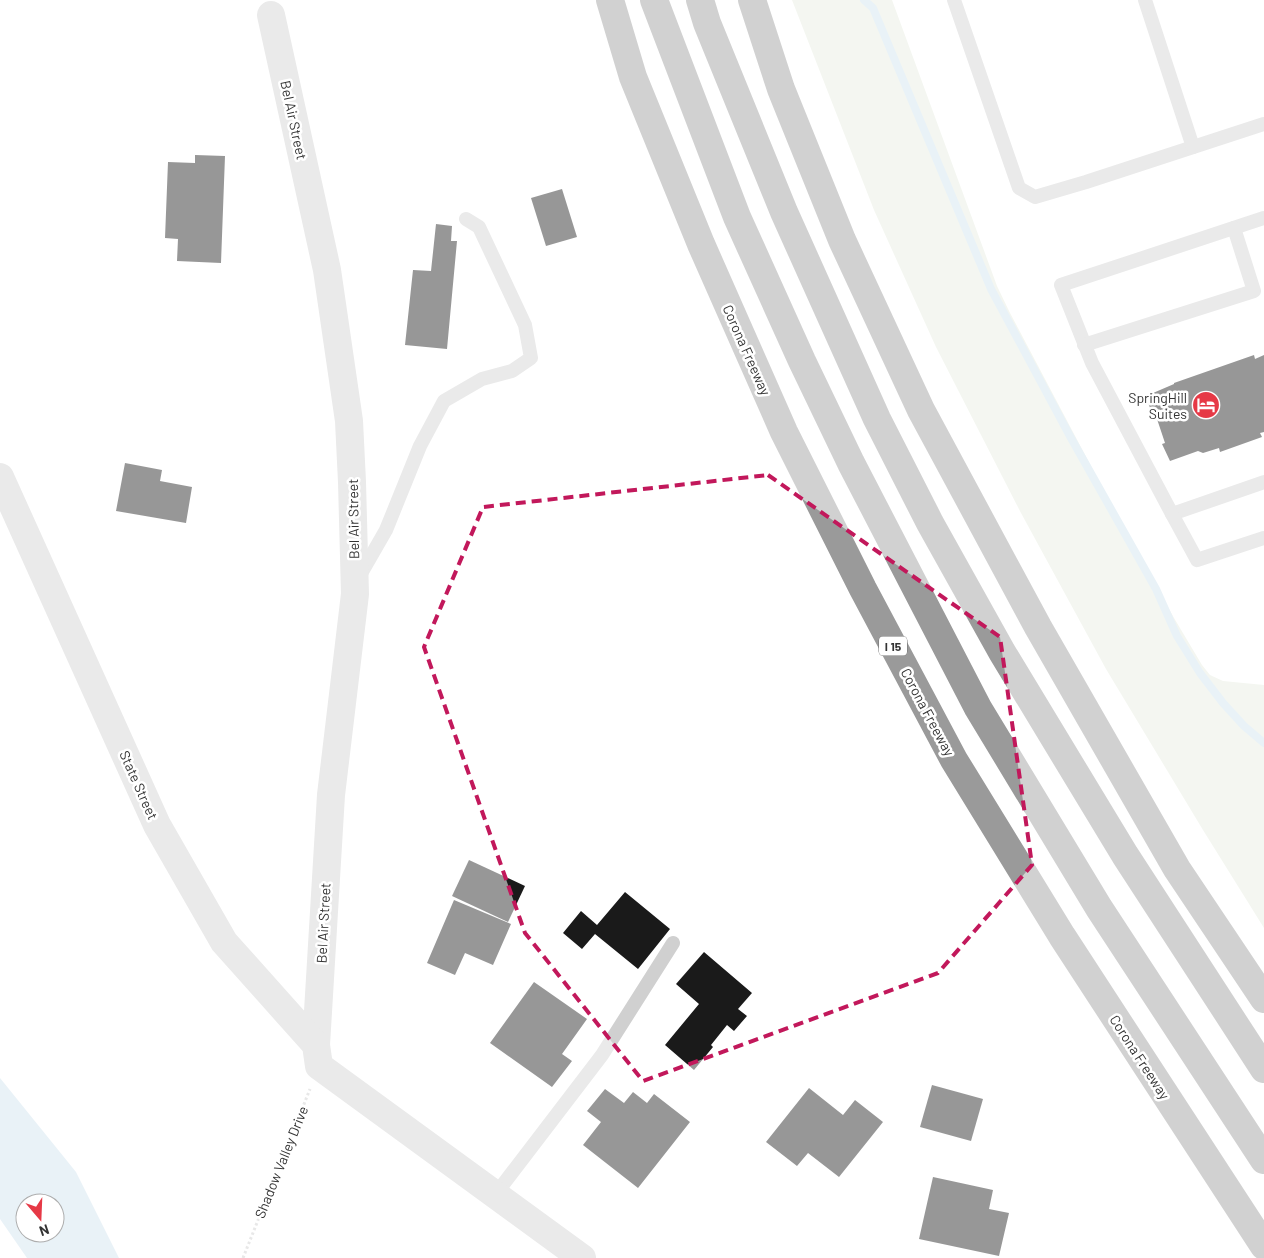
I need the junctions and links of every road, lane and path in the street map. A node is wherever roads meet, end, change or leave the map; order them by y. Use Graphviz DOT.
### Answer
graph roads {
  1 [pos="610,0"];
  2 [pos="654,0"];
  3 [pos="700,0"];
  4 [pos="752,0"];
  5 [pos="954,0"];
  6 [pos="1145,0"];
  7 [pos="270,7"];
  8 [pos="1264,124"];
  9 [pos="1193,147"];
  10 [pos="1264,218"];
  11 [pos="466,220"];
  12 [pos="1234,228"];
  13 [pos="1084,345"];
  14 [pos="0,477"];
  15 [pos="1264,482"];
  16 [pos="1172,514"];
  17 [pos="1264,538"];
  18 [pos="354,587"];
  19 [pos="674,943"];
  20 [pos="1264,999"];
  21 [pos="318,1055"];
  22 [pos="1264,1068"];
  23 [pos="1264,1160"];
  24 [pos="496,1195"];
  25 [pos="1264,1246"];
  26 [pos="243,1258"];
  27 [pos="582,1258"];
  1 -- 25 [label="highway, Corona Freeway / I 15"];
  2 -- 23 [label="highway"];
  3 -- 22 [label="highway"];
  4 -- 20 [label="highway"];
  5 -- 9 [label="lane"];
  6 -- 9 [label="lane"];
  7 -- 18 [label="street, Bel Air Street"];
  8 -- 9 [label="lane"];
  10 -- 12 [label="lane"];
  11 -- 18 [label="lane"];
  12 -- 13 [label="lane"];
  12 -- 13 [label="lane"];
  13 -- 16 [label="lane"];
  14 -- 21 [label="street, State Street"];
  15 -- 16 [label="lane"];
  16 -- 17 [label="lane"];
  18 -- 21 [label="street, Bel Air Street"];
  19 -- 24 [label="lane"];
  21 -- 24 [label="street"];
  21 -- 26 [label="path, Shadow Valley Drive"];
  24 -- 27 [label="street"];
}
